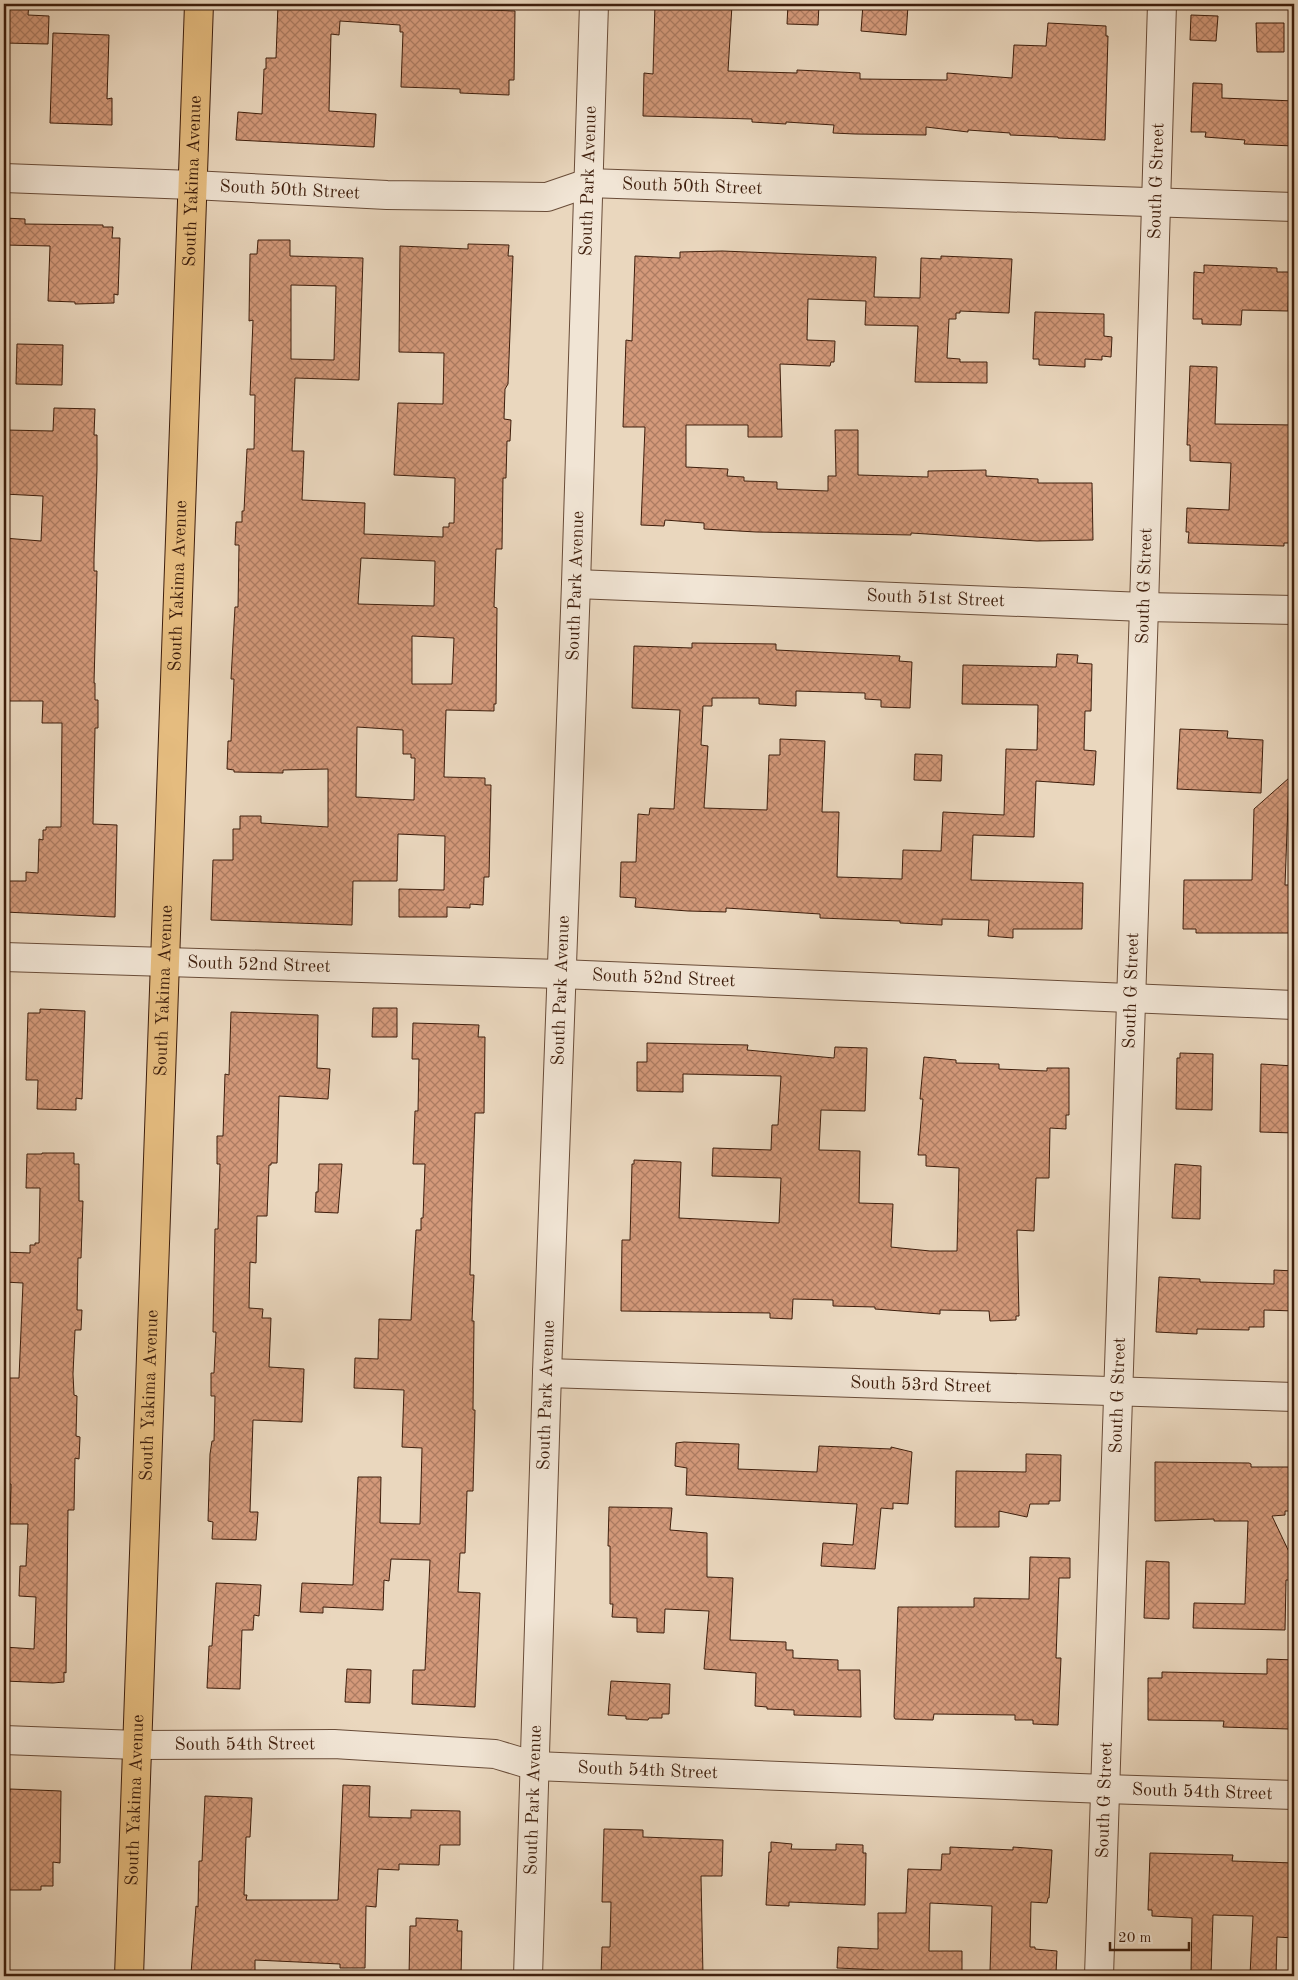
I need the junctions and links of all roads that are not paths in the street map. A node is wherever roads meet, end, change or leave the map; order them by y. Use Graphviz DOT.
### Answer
graph roads {
  1 [pos="199,4"];
  2 [pos="594,4"];
  3 [pos="1162,4"];
  4 [pos="4,178"];
  5 [pos="588,183"];
  6 [pos="192,185"];
  7 [pos="1157,202"];
  8 [pos="1294,207"];
  9 [pos="576,584"];
  10 [pos="1144,607"];
  11 [pos="1294,610"];
  12 [pos="4,957"];
  13 [pos="165,963"];
  14 [pos="561,974"];
  15 [pos="1131,998"];
  16 [pos="1294,1005"];
  17 [pos="547,1373"];
  18 [pos="1118,1391"];
  19 [pos="1294,1397"];
  20 [pos="4,1740"];
  21 [pos="137,1745"];
  22 [pos="535,1766"];
  23 [pos="1105,1789"];
  24 [pos="1294,1795"];
  25 [pos="129,1976"];
  26 [pos="528,1976"];
  27 [pos="1099,1976"];
  1 -- 6 [label="main road, South Yakima Avenue"];
  2 -- 5 [label="street, South Park Avenue"];
  3 -- 7 [label="street, South G Street"];
  4 -- 6 [label="street, South 50th Street"];
  5 -- 6 [label="street, South 50th Street"];
  5 -- 7 [label="street, South 50th Street"];
  5 -- 9 [label="street, South Park Avenue"];
  6 -- 13 [label="main road, South Yakima Avenue"];
  7 -- 8 [label="street, South 50th Street"];
  7 -- 10 [label="street, South G Street"];
  9 -- 10 [label="street, South 51st Street"];
  9 -- 14 [label="street, South Park Avenue"];
  10 -- 11 [label="street, South 51st Street"];
  10 -- 15 [label="street, South G Street"];
  12 -- 13 [label="street, South 52nd Street"];
  13 -- 14 [label="street, South 52nd Street"];
  13 -- 21 [label="main road, South Yakima Avenue"];
  14 -- 15 [label="street, South 52nd Street"];
  14 -- 17 [label="street, South Park Avenue"];
  15 -- 16 [label="street, South 52nd Street"];
  15 -- 18 [label="street, South G Street"];
  17 -- 18 [label="street, South 53rd Street"];
  17 -- 22 [label="street, South Park Avenue"];
  18 -- 19 [label="street, South 53rd Street"];
  18 -- 23 [label="street, South G Street"];
  20 -- 21 [label="street, South 54th Street"];
  21 -- 22 [label="street, South 54th Street"];
  21 -- 25 [label="main road, South Yakima Avenue"];
  22 -- 23 [label="street, South 54th Street"];
  22 -- 26 [label="street, South Park Avenue"];
  23 -- 24 [label="street, South 54th Street"];
  23 -- 27 [label="street, South G Street"];
}
